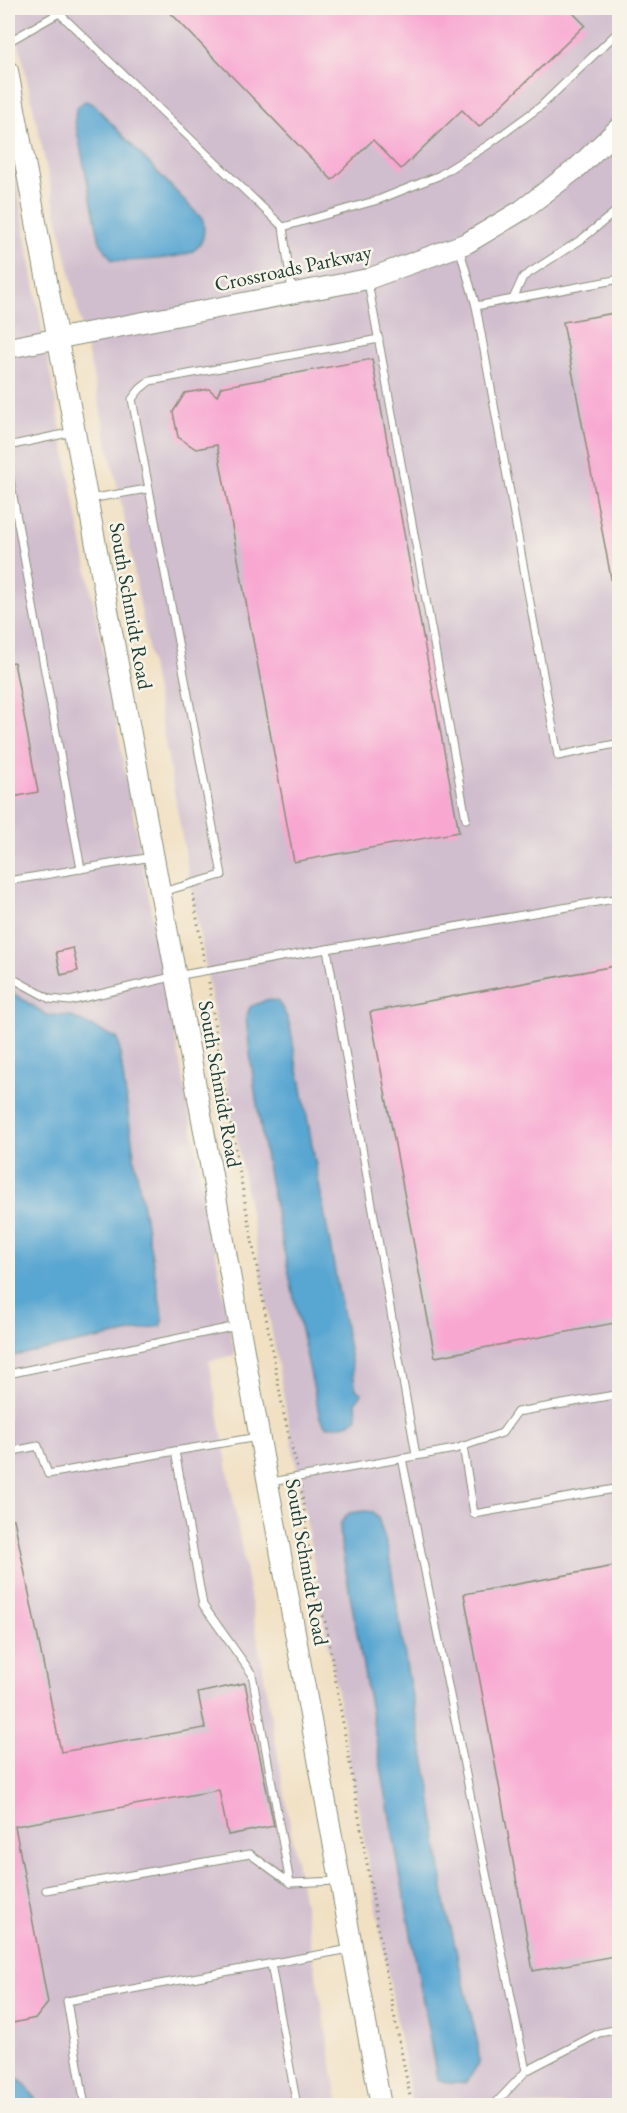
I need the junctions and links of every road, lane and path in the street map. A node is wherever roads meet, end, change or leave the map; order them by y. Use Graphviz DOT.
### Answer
graph roads {
  1 [pos="58,10"];
  2 [pos="620,30"];
  3 [pos="8,42"];
  4 [pos="8,71"];
  5 [pos="620,127"];
  6 [pos="620,208"];
  7 [pos="283,227"];
  8 [pos="458,246"];
  9 [pos="368,279"];
  10 [pos="620,279"];
  11 [pos="293,295"];
  12 [pos="513,299"];
  13 [pos="476,306"];
  14 [pos="58,339"];
  15 [pos="379,339"];
  16 [pos="8,348"];
  17 [pos="74,432"];
  18 [pos="8,446"];
  19 [pos="8,469"];
  20 [pos="147,489"];
  21 [pos="87,499"];
  22 [pos="620,743"];
  23 [pos="466,819"];
  24 [pos="152,857"];
  25 [pos="81,869"];
  26 [pos="8,881"];
  27 [pos="159,893"];
  28 [pos="193,894"];
  29 [pos="620,898"];
  30 [pos="327,949"];
  31 [pos="206,971"];
  32 [pos="8,976"];
  33 [pos="176,976"];
  34 [pos="240,1325"];
  35 [pos="8,1374"];
  36 [pos="620,1394"];
  37 [pos="260,1436"];
  38 [pos="463,1446"];
  39 [pos="175,1451"];
  40 [pos="8,1452"];
  41 [pos="417,1455"];
  42 [pos="402,1458"];
  43 [pos="299,1477"];
  44 [pos="268,1483"];
  45 [pos="620,1488"];
  46 [pos="340,1881"];
  47 [pos="290,1883"];
  48 [pos="46,1890"];
  49 [pos="352,1949"];
  50 [pos="271,1964"];
  51 [pos="620,2029"];
  52 [pos="526,2071"];
  53 [pos="494,2105"];
  54 [pos="85,2106"];
  55 [pos="297,2106"];
  56 [pos="381,2106"];
  57 [pos="412,2106"];
  1 -- 3 [label="lane"];
  1 -- 7 [label="lane"];
  2 -- 7 [label="lane"];
  4 -- 14 [label="street, South Schmidt Road"];
  5 -- 8 [label="street, Crossroads Parkway"];
  6 -- 12 [label="lane"];
  7 -- 11 [label="lane"];
  8 -- 9 [label="street, Crossroads Parkway"];
  8 -- 13 [label="lane"];
  9 -- 11 [label="street, Crossroads Parkway"];
  9 -- 15 [label="lane"];
  10 -- 12 [label="lane"];
  11 -- 14 [label="street, Crossroads Parkway"];
  12 -- 13 [label="lane"];
  13 -- 22 [label="lane"];
  14 -- 16 [label="street, Crossroads Parkway"];
  14 -- 17 [label="street, South Schmidt Road"];
  15 -- 20 [label="lane"];
  15 -- 23 [label="lane"];
  17 -- 18 [label="lane"];
  17 -- 21 [label="street, South Schmidt Road"];
  19 -- 25 [label="lane"];
  20 -- 21 [label="lane"];
  20 -- 27 [label="lane"];
  21 -- 24 [label="street, South Schmidt Road"];
  24 -- 25 [label="lane"];
  24 -- 27 [label="street, South Schmidt Road"];
  25 -- 26 [label="lane"];
  27 -- 33 [label="street, South Schmidt Road"];
  28 -- 31 [label="path"];
  29 -- 30 [label="lane"];
  30 -- 31 [label="lane"];
  30 -- 41 [label="lane"];
  31 -- 33 [label="lane"];
  31 -- 43 [label="path"];
  32 -- 33 [label="lane"];
  33 -- 34 [label="street, South Schmidt Road"];
  34 -- 35 [label="lane"];
  34 -- 37 [label="street, South Schmidt Road"];
  36 -- 38 [label="lane"];
  37 -- 39 [label="lane"];
  37 -- 44 [label="street, South Schmidt Road"];
  38 -- 41 [label="lane"];
  38 -- 45 [label="lane"];
  39 -- 40 [label="lane"];
  39 -- 47 [label="lane"];
  41 -- 42 [label="lane"];
  42 -- 43 [label="lane"];
  42 -- 52 [label="lane"];
  43 -- 44 [label="lane"];
  43 -- 57 [label="path"];
  44 -- 46 [label="street, South Schmidt Road"];
  46 -- 47 [label="lane"];
  46 -- 49 [label="street, South Schmidt Road"];
  47 -- 48 [label="lane"];
  49 -- 50 [label="lane"];
  49 -- 56 [label="street, South Schmidt Road"];
  50 -- 54 [label="lane"];
  50 -- 55 [label="lane"];
  51 -- 52 [label="lane"];
  52 -- 53 [label="lane"];
}
